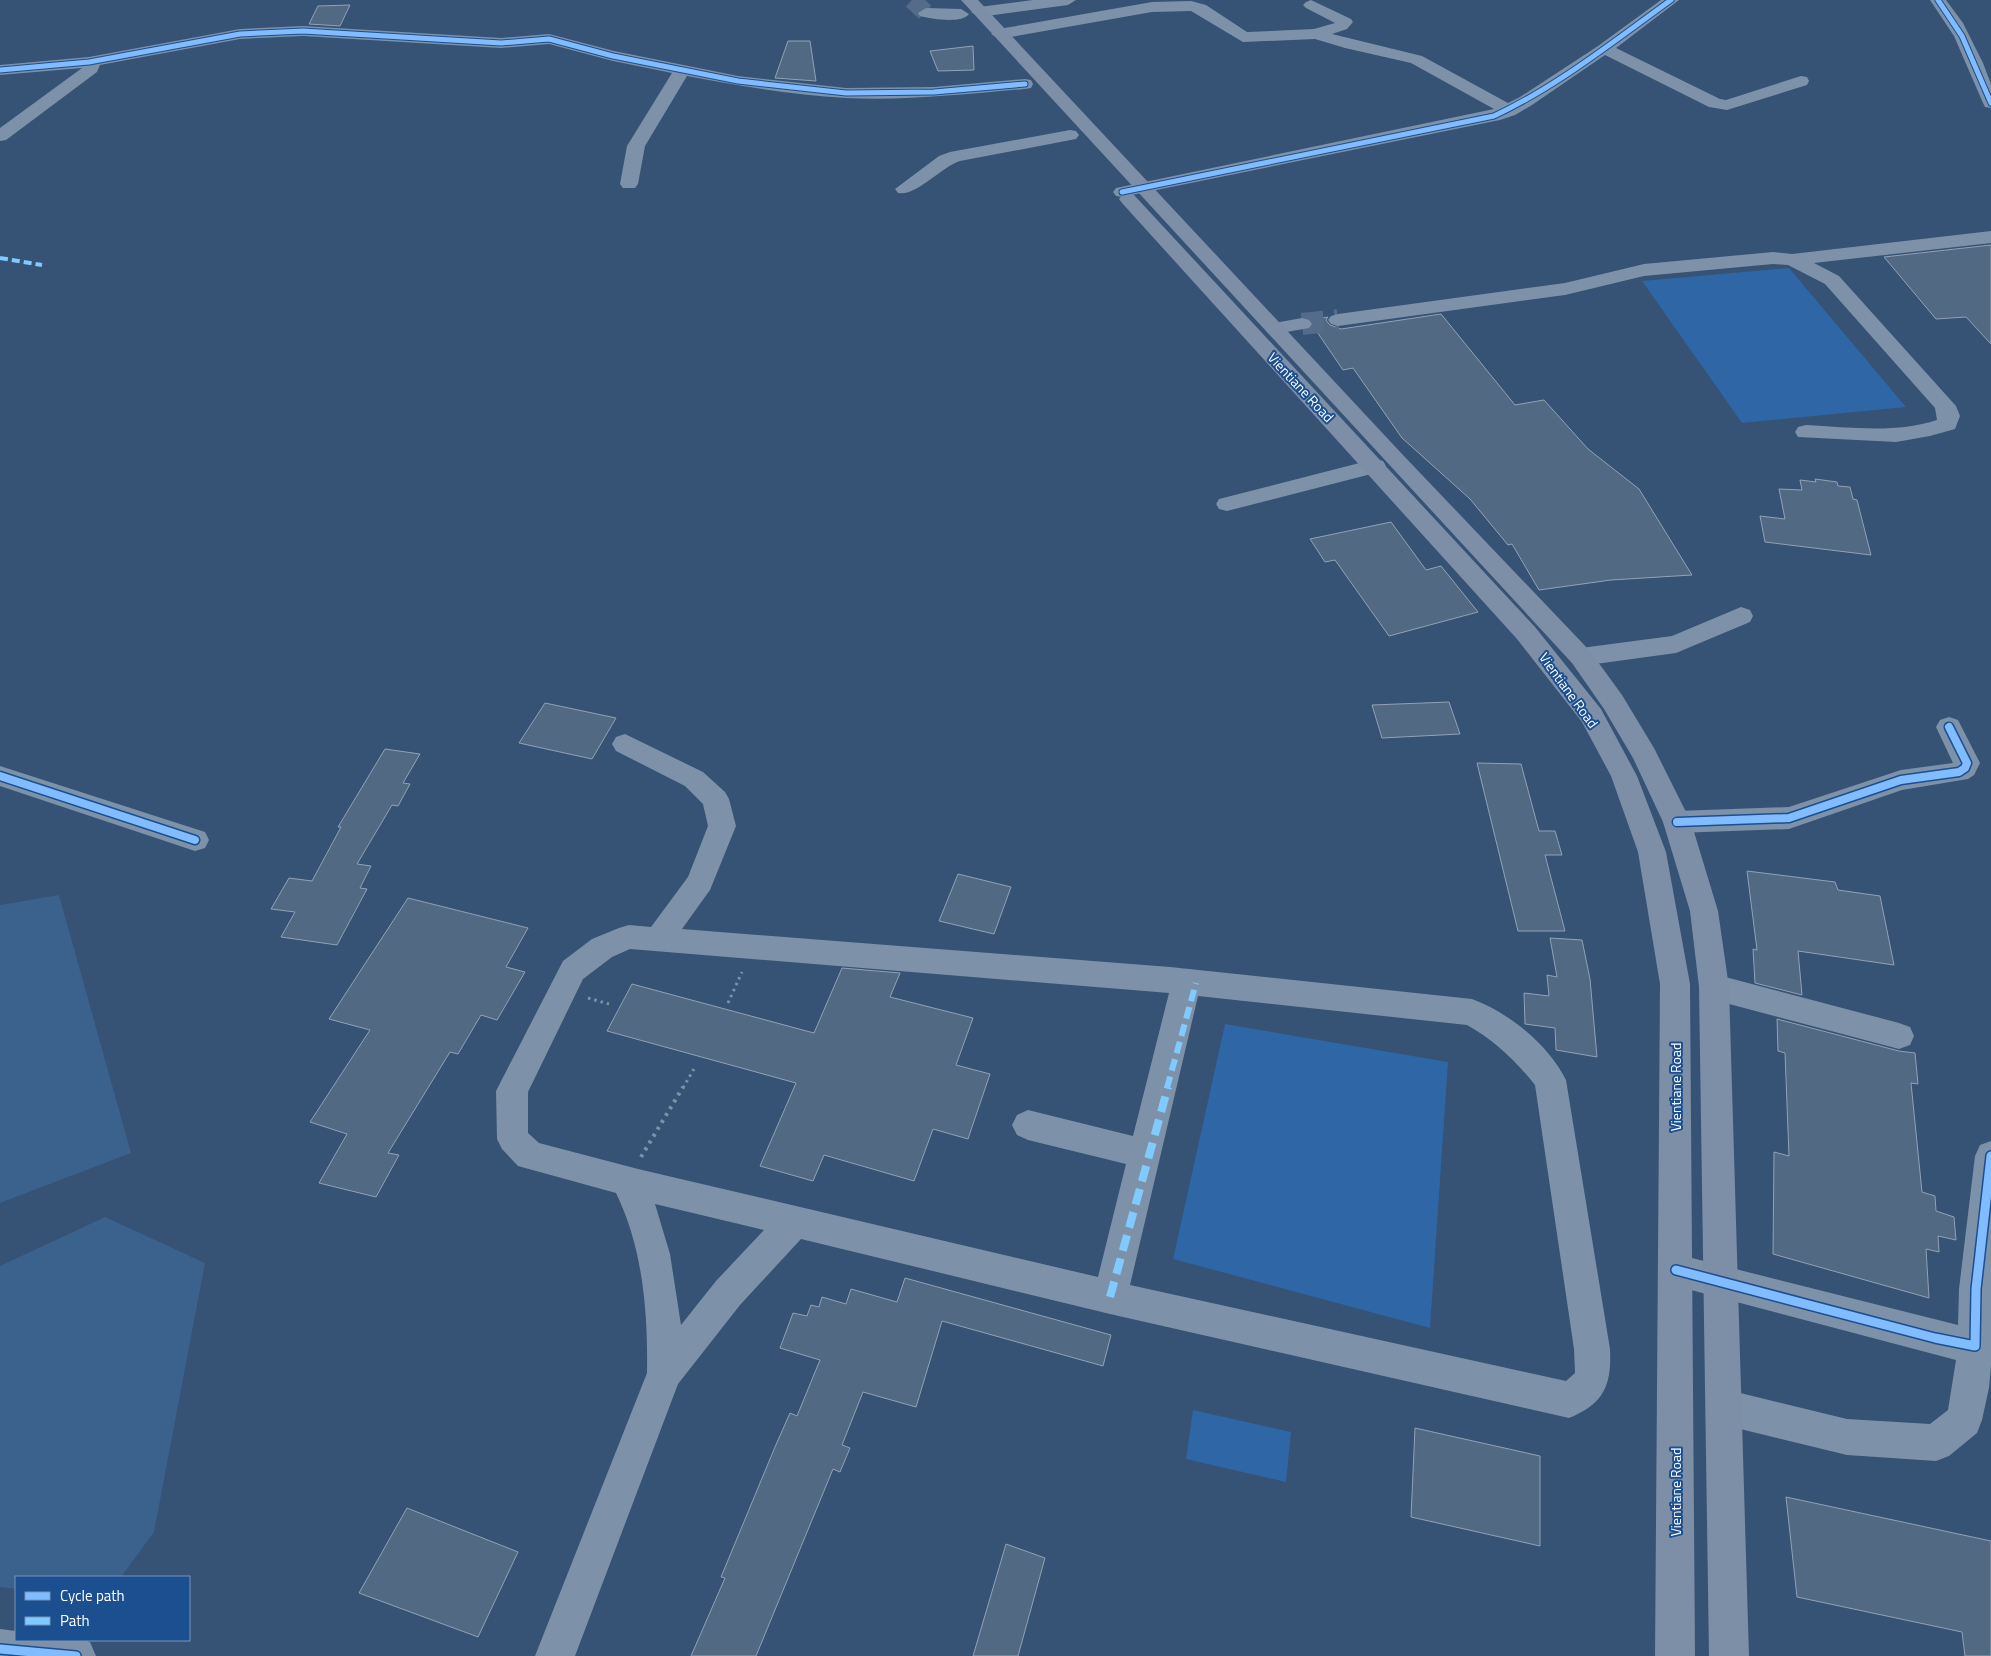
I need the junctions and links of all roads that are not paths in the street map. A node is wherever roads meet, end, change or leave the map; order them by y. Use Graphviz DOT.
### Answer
graph roads {
  1 [pos="1068,0"];
  2 [pos="1671,0"];
  3 [pos="1938,0"];
  4 [pos="1311,5"];
  5 [pos="956,8"];
  6 [pos="1000,34"];
  7 [pos="1316,34"];
  8 [pos="1604,50"];
  9 [pos="89,62"];
  10 [pos="0,70"];
  11 [pos="682,70"];
  12 [pos="1801,81"];
  13 [pos="1025,84"];
  14 [pos="1991,103"];
  15 [pos="1509,110"];
  16 [pos="1070,134"];
  17 [pos="0,136"];
  18 [pos="629,184"];
  19 [pos="904,189"];
  20 [pos="1133,190"];
  21 [pos="1991,237"];
  22 [pos="1792,260"];
  23 [pos="1338,320"];
  24 [pos="1302,324"];
  25 [pos="1275,328"];
  26 [pos="1806,432"];
  27 [pos="1374,466"];
  28 [pos="1227,504"];
  29 [pos="1741,616"];
  30 [pos="1581,657"];
  31 [pos="1949,727"];
  32 [pos="625,744"];
  33 [pos="0,776"];
  34 [pos="1677,822"];
  35 [pos="194,840"];
  36 [pos="659,938"];
  37 [pos="1186,982"];
  38 [pos="1714,987"];
  39 [pos="1899,1036"];
  40 [pos="1028,1125"];
  41 [pos="1144,1154"];
  42 [pos="1991,1156"];
  43 [pos="627,1181"];
  44 [pos="794,1222"];
  45 [pos="1676,1270"];
  46 [pos="1722,1283"];
  47 [pos="1110,1297"];
  48 [pos="1983,1347"];
  49 [pos="665,1374"];
  50 [pos="1724,1407"];
  51 [pos="0,1649"];
  52 [pos="76,1656"];
  53 [pos="555,1656"];
  54 [pos="1675,1656"];
  55 [pos="1729,1656"];
  1 -- 5 [label="street"];
  2 -- 8 [label="street"];
  3 -- 14 [label="street"];
  4 -- 7 [label="street"];
  5 -- 6 [label="main road"];
  5 -- 13 [label="main road, Vientiane Road"];
  6 -- 7 [label="street"];
  6 -- 20 [label="main road"];
  7 -- 15 [label="street"];
  8 -- 12 [label="street"];
  8 -- 15 [label="street"];
  9 -- 10 [label="street"];
  9 -- 11 [label="street"];
  9 -- 17 [label="street"];
  11 -- 13 [label="street"];
  11 -- 18 [label="street"];
  13 -- 16 [label="main road, Vientiane Road"];
  15 -- 20 [label="street"];
  16 -- 19 [label="street"];
  16 -- 20 [label="main road, Vientiane Road"];
  20 -- 25 [label="main road"];
  20 -- 27 [label="main road, Vientiane Road"];
  21 -- 22 [label="street"];
  22 -- 23 [label="street"];
  22 -- 26 [label="street"];
  24 -- 25 [label="street"];
  25 -- 30 [label="main road"];
  27 -- 28 [label="street"];
  27 -- 45 [label="main road, Vientiane Road"];
  29 -- 30 [label="street"];
  30 -- 34 [label="main road"];
  31 -- 34 [label="street"];
  32 -- 36 [label="street"];
  33 -- 35 [label="street"];
  34 -- 38 [label="main road"];
  36 -- 37 [label="street"];
  36 -- 43 [label="street"];
  37 -- 41 [label="street"];
  37 -- 47 [label="street"];
  38 -- 39 [label="street"];
  38 -- 46 [label="main road"];
  40 -- 41 [label="street"];
  41 -- 47 [label="street"];
  42 -- 48 [label="street"];
  43 -- 44 [label="street"];
  43 -- 49 [label="street"];
  44 -- 47 [label="street"];
  44 -- 49 [label="street"];
  45 -- 46 [label="street"];
  45 -- 54 [label="main road, Vientiane Road"];
  46 -- 48 [label="street"];
  46 -- 50 [label="main road"];
  48 -- 50 [label="street"];
  49 -- 53 [label="street"];
  50 -- 55 [label="main road"];
  51 -- 52 [label="street"];
}
